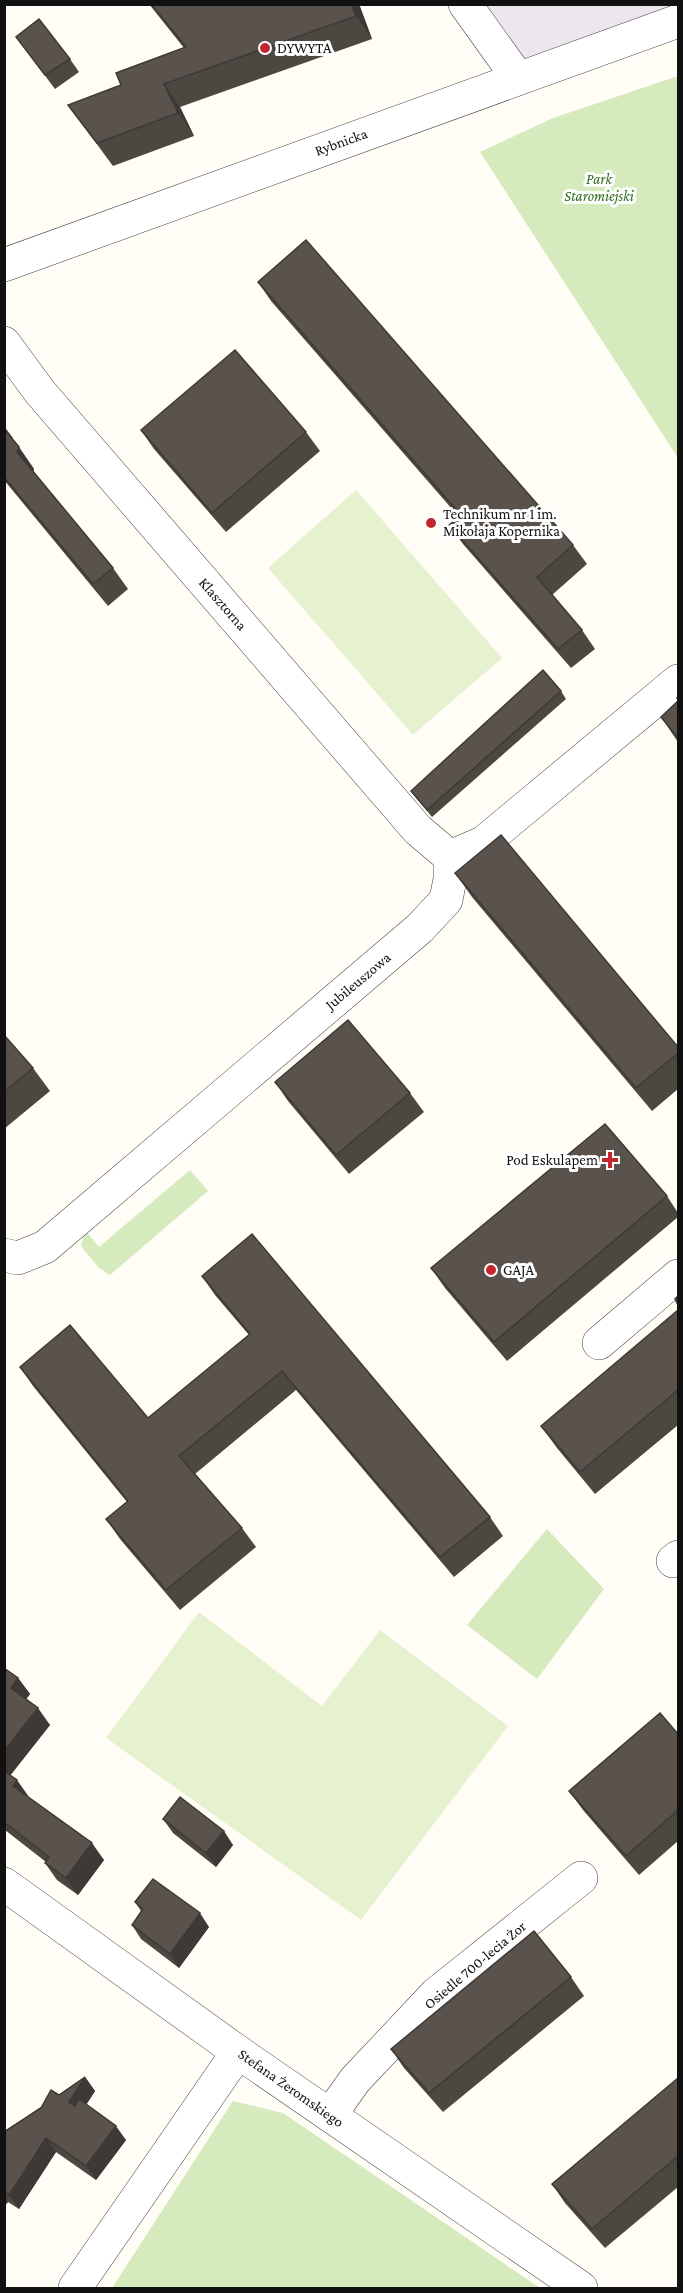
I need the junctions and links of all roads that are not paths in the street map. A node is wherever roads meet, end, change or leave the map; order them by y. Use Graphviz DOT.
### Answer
graph roads {
  1 [pos="465,4"];
  2 [pos="678,21"];
  3 [pos="518,78"];
  4 [pos="4,265"];
  5 [pos="4,343"];
  6 [pos="678,681"];
  7 [pos="450,857"];
  8 [pos="4,1255"];
  9 [pos="678,1276"];
  10 [pos="599,1343"];
  11 [pos="580,1878"];
  12 [pos="4,1884"];
  13 [pos="238,2052"];
  14 [pos="330,2115"];
  15 [pos="75,2289"];
  16 [pos="581,2289"];
  1 -- 3 [label="street"];
  2 -- 3 [label="street, Rybnicka"];
  3 -- 4 [label="street, Rybnicka"];
  5 -- 7 [label="street, Klasztorna"];
  6 -- 7 [label="street"];
  7 -- 8 [label="street, Jubileuszowa"];
  9 -- 10 [label="street"];
  11 -- 14 [label="street, Osiedle 700-lecia Żor"];
  12 -- 13 [label="street, Stefana Żeromskiego"];
  13 -- 14 [label="street, Stefana Żeromskiego"];
  13 -- 15 [label="street"];
  14 -- 16 [label="street, Stefana Żeromskiego"];
}
